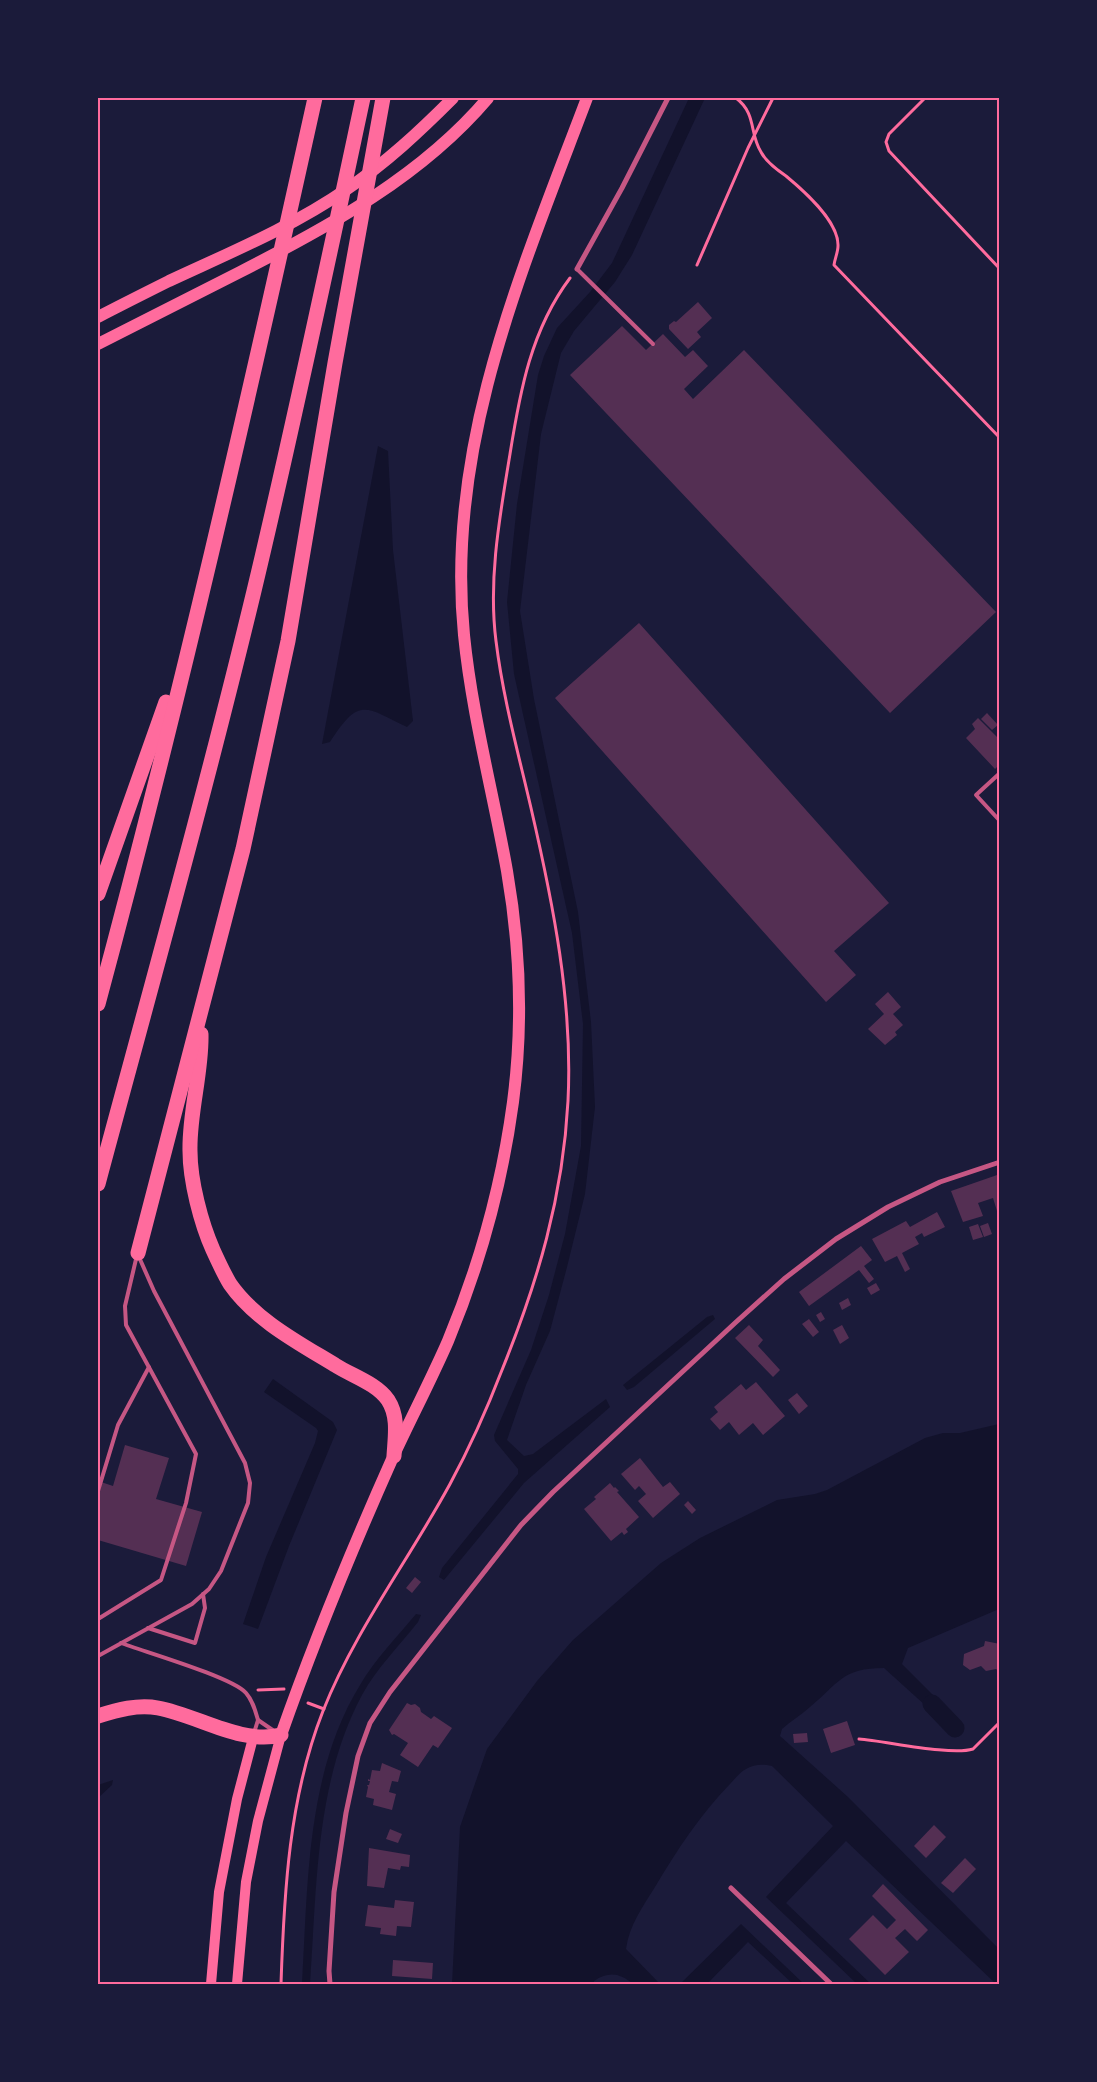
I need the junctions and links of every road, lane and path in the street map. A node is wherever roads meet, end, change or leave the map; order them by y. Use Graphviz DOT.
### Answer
graph roads {
  1 [pos="315,98"];
  2 [pos="362,98"];
  3 [pos="383,98"];
  4 [pos="453,98"];
  5 [pos="488,98"];
  6 [pos="587,98"];
  7 [pos="668,98"];
  8 [pos="736,98"];
  9 [pos="772,98"];
  10 [pos="925,98"];
  11 [pos="755,134"];
  12 [pos="697,265"];
  13 [pos="577,269"];
  14 [pos="1000,269"];
  15 [pos="98,317"];
  16 [pos="98,344"];
  17 [pos="653,344"];
  18 [pos="1000,438"];
  19 [pos="194,628"];
  20 [pos="1000,773"];
  21 [pos="1000,821"];
  22 [pos="98,894"];
  23 [pos="98,1004"];
  24 [pos="201,1015"];
  25 [pos="1000,1162"];
  26 [pos="98,1184"];
  27 [pos="138,1253"];
  28 [pos="149,1367"];
  29 [pos="394,1456"];
  30 [pos="98,1491"];
  31 [pos="203,1594"];
  32 [pos="98,1619"];
  33 [pos="148,1628"];
  34 [pos="121,1643"];
  35 [pos="98,1656"];
  36 [pos="298,1688"];
  37 [pos="245,1691"];
  38 [pos="324,1709"];
  39 [pos="98,1716"];
  40 [pos="258,1720"];
  41 [pos="1000,1722"];
  42 [pos="280,1735"];
  43 [pos="253,1738"];
  44 [pos="859,1739"];
  45 [pos="731,1888"];
  46 [pos="211,1984"];
  47 [pos="237,1984"];
  48 [pos="281,1984"];
  49 [pos="330,1984"];
  50 [pos="831,1984"];
  1 -- 19 [label="highway"];
  2 -- 26 [label="highway"];
  3 -- 24 [label="highway"];
  4 -- 15 [label="main road"];
  5 -- 16 [label="main road"];
  6 -- 29 [label="main road"];
  7 -- 13 [label="street"];
  8 -- 11 [label="path"];
  9 -- 11 [label="path"];
  10 -- 14 [label="path"];
  11 -- 12 [label="path"];
  11 -- 18 [label="path"];
  13 -- 17 [label="lane"];
  13 -- 38 [label="path"];
  19 -- 22 [label="highway"];
  19 -- 23 [label="highway"];
  20 -- 21 [label="lane"];
  24 -- 27 [label="highway"];
  24 -- 29 [label="highway"];
  25 -- 49 [label="street"];
  27 -- 28 [label="lane"];
  27 -- 31 [label="lane"];
  28 -- 30 [label="lane"];
  28 -- 32 [label="lane"];
  29 -- 36 [label="main road"];
  31 -- 33 [label="lane"];
  31 -- 33 [label="lane"];
  33 -- 34 [label="lane"];
  34 -- 35 [label="lane"];
  34 -- 37 [label="lane"];
  36 -- 37 [label="path"];
  36 -- 38 [label="path"];
  36 -- 42 [label="main road"];
  37 -- 40 [label="lane"];
  38 -- 48 [label="path"];
  39 -- 43 [label="highway"];
  40 -- 42 [label="lane"];
  40 -- 43 [label="lane"];
  41 -- 44 [label="path"];
  42 -- 43 [label="highway"];
  42 -- 47 [label="main road"];
  43 -- 46 [label="main road"];
  45 -- 50 [label="street"];
}
